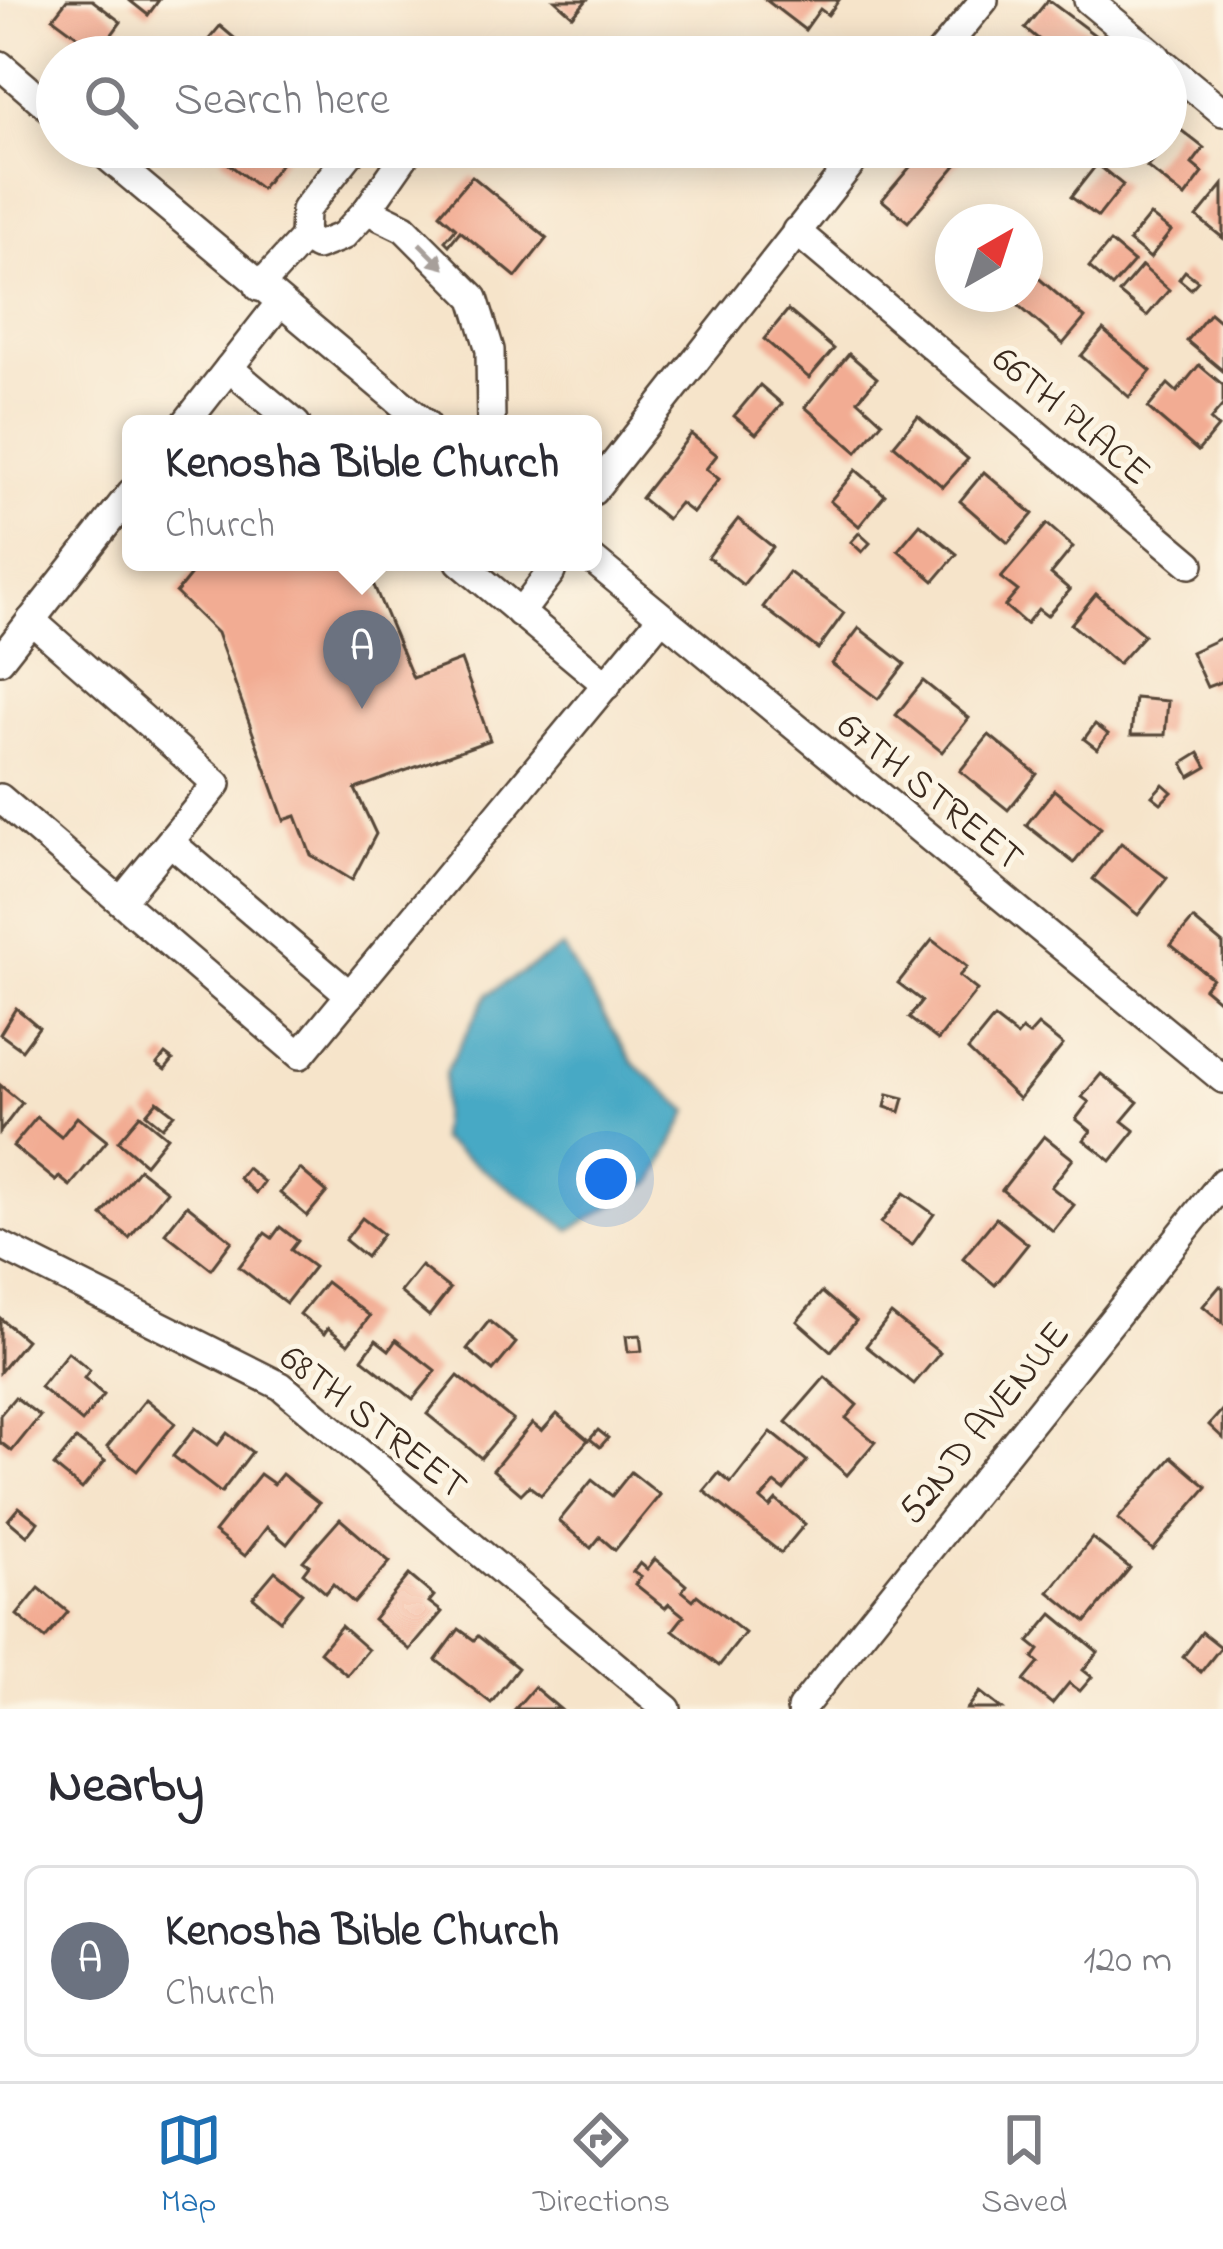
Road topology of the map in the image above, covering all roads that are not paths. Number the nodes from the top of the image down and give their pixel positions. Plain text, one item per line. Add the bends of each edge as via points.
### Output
1 (984, 0) edge
2 (1088, 0) edge
3 (954, 36) edge
4 (1132, 36) edge
5 (0, 65) edge
6 (1187, 82) edge
7 (36, 96) edge
8 (1223, 112) edge
9 (121, 168) edge
10 (338, 168) edge
11 (396, 168) edge
12 (847, 168) edge
13 (367, 210) junction
14 (796, 231) junction
15 (304, 238) junction
16 (269, 295) junction
17 (229, 368) junction
18 (192, 415) edge
19 (285, 415) edge
20 (416, 415) edge
21 (491, 415) edge
22 (602, 479) edge
23 (122, 504) edge
24 (1190, 564) dead end
25 (602, 568) edge
26 (471, 571) edge
27 (551, 571) edge
28 (520, 613) junction
29 (661, 618) junction
30 (31, 620) junction
31 (0, 660) edge
32 (607, 685) junction
33 (0, 798) edge
34 (170, 842) junction
35 (121, 902) junction
36 (350, 994) junction
37 (1223, 1079) edge
38 (1223, 1182) edge
39 (0, 1247) edge
40 (668, 1709) edge
41 (801, 1709) edge

1 - 3 street
2 - 4 street
5 - 7 street
6 - 8 street
9 - 16 street
10 - 15 street via 305,210
11 - 13 street
12 - 14 street
13 - 15 street via 343,236 317,246
13 -> 21 street via 404,228 474,298 490,350
14 - 22 street
14 - 24 street, 66TH PLACE
15 - 16 street
16 - 17 street
16 - 20 street
17 - 18 street
17 - 19 street
23 - 30 street
25 - 29 street, 67TH STREET
26 - 28 street
27 - 28 street
28 - 32 street
29 - 32 street
29 - 37 street, 67TH STREET
30 - 31 street
30 - 34 street via 217,784
32 - 36 street
33 - 35 street
34 - 35 street
34 - 36 street
35 - 36 street via 300,1055
38 - 41 street, 52ND AVENUE
39 - 40 street, 68TH STREET via 281,1386

